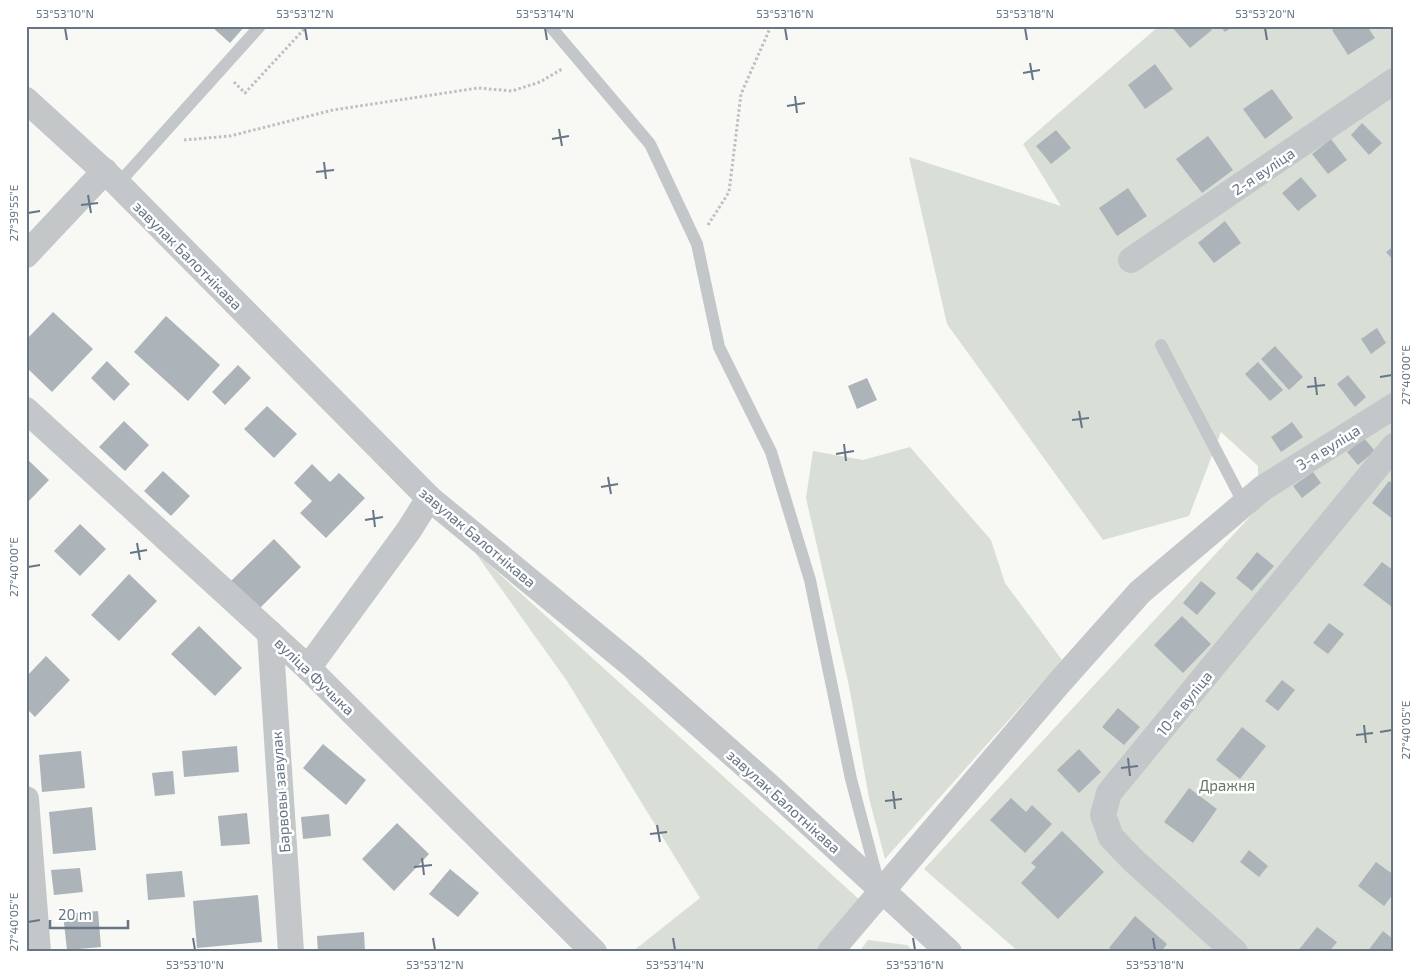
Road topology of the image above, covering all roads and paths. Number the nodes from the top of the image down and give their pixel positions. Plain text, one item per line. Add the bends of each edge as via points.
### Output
1 (260, 26) edge
2 (307, 26) edge
3 (550, 26) edge
4 (771, 26) edge
5 (577, 58) junction
6 (222, 70) junction
7 (1394, 82) edge
8 (26, 100) edge
9 (165, 133) junction
10 (111, 178) junction
11 (697, 244) junction
12 (26, 255) edge
13 (1131, 260) dead end
14 (1160, 345) dead end
15 (1394, 406) edge
16 (26, 410) edge
17 (1394, 446) edge
18 (1253, 496) junction
19 (429, 498) junction
20 (270, 633) junction
21 (308, 668) junction
22 (26, 799) edge
23 (881, 891) junction
24 (38, 952) edge
25 (291, 952) edge
26 (594, 952) edge
27 (830, 952) edge
28 (949, 952) edge
29 (1235, 952) edge

1 - 6 lane
2 - 6 path via 245,93
3 - 5 lane
4 - 11 path via 741,94 729,192
5 - 9 path via 540,82 512,91 478,88 333,110 230,136 179,140
5 - 11 lane via 650,144
6 - 9 lane
7 - 13 street, 2-я вуліца
8 - 10 street, завулак Балотнікава
9 - 10 lane
10 - 12 street
10 - 19 street, завулак Балотнікава
11 - 23 lane via 719,347 771,452 810,580 851,779
14 - 18 lane
15 - 18 street, 3-я вуліца
16 - 20 street, вуліца Фучыка
17 - 29 street, 10-я вуліца via 1110,793 1103,815 1111,837 1133,860
18 - 23 street, 3-я вуліца via 1140,592
19 - 21 street
19 - 23 street, завулак Балотнікава via 633,666
20 - 21 street, вуліца Фучыка
20 - 25 street, Барвовы завулак
21 - 26 street, вуліца Фучыка
22 - 24 street
23 - 27 street, 3-я вуліца
23 - 28 street, завулак Балотнікава

